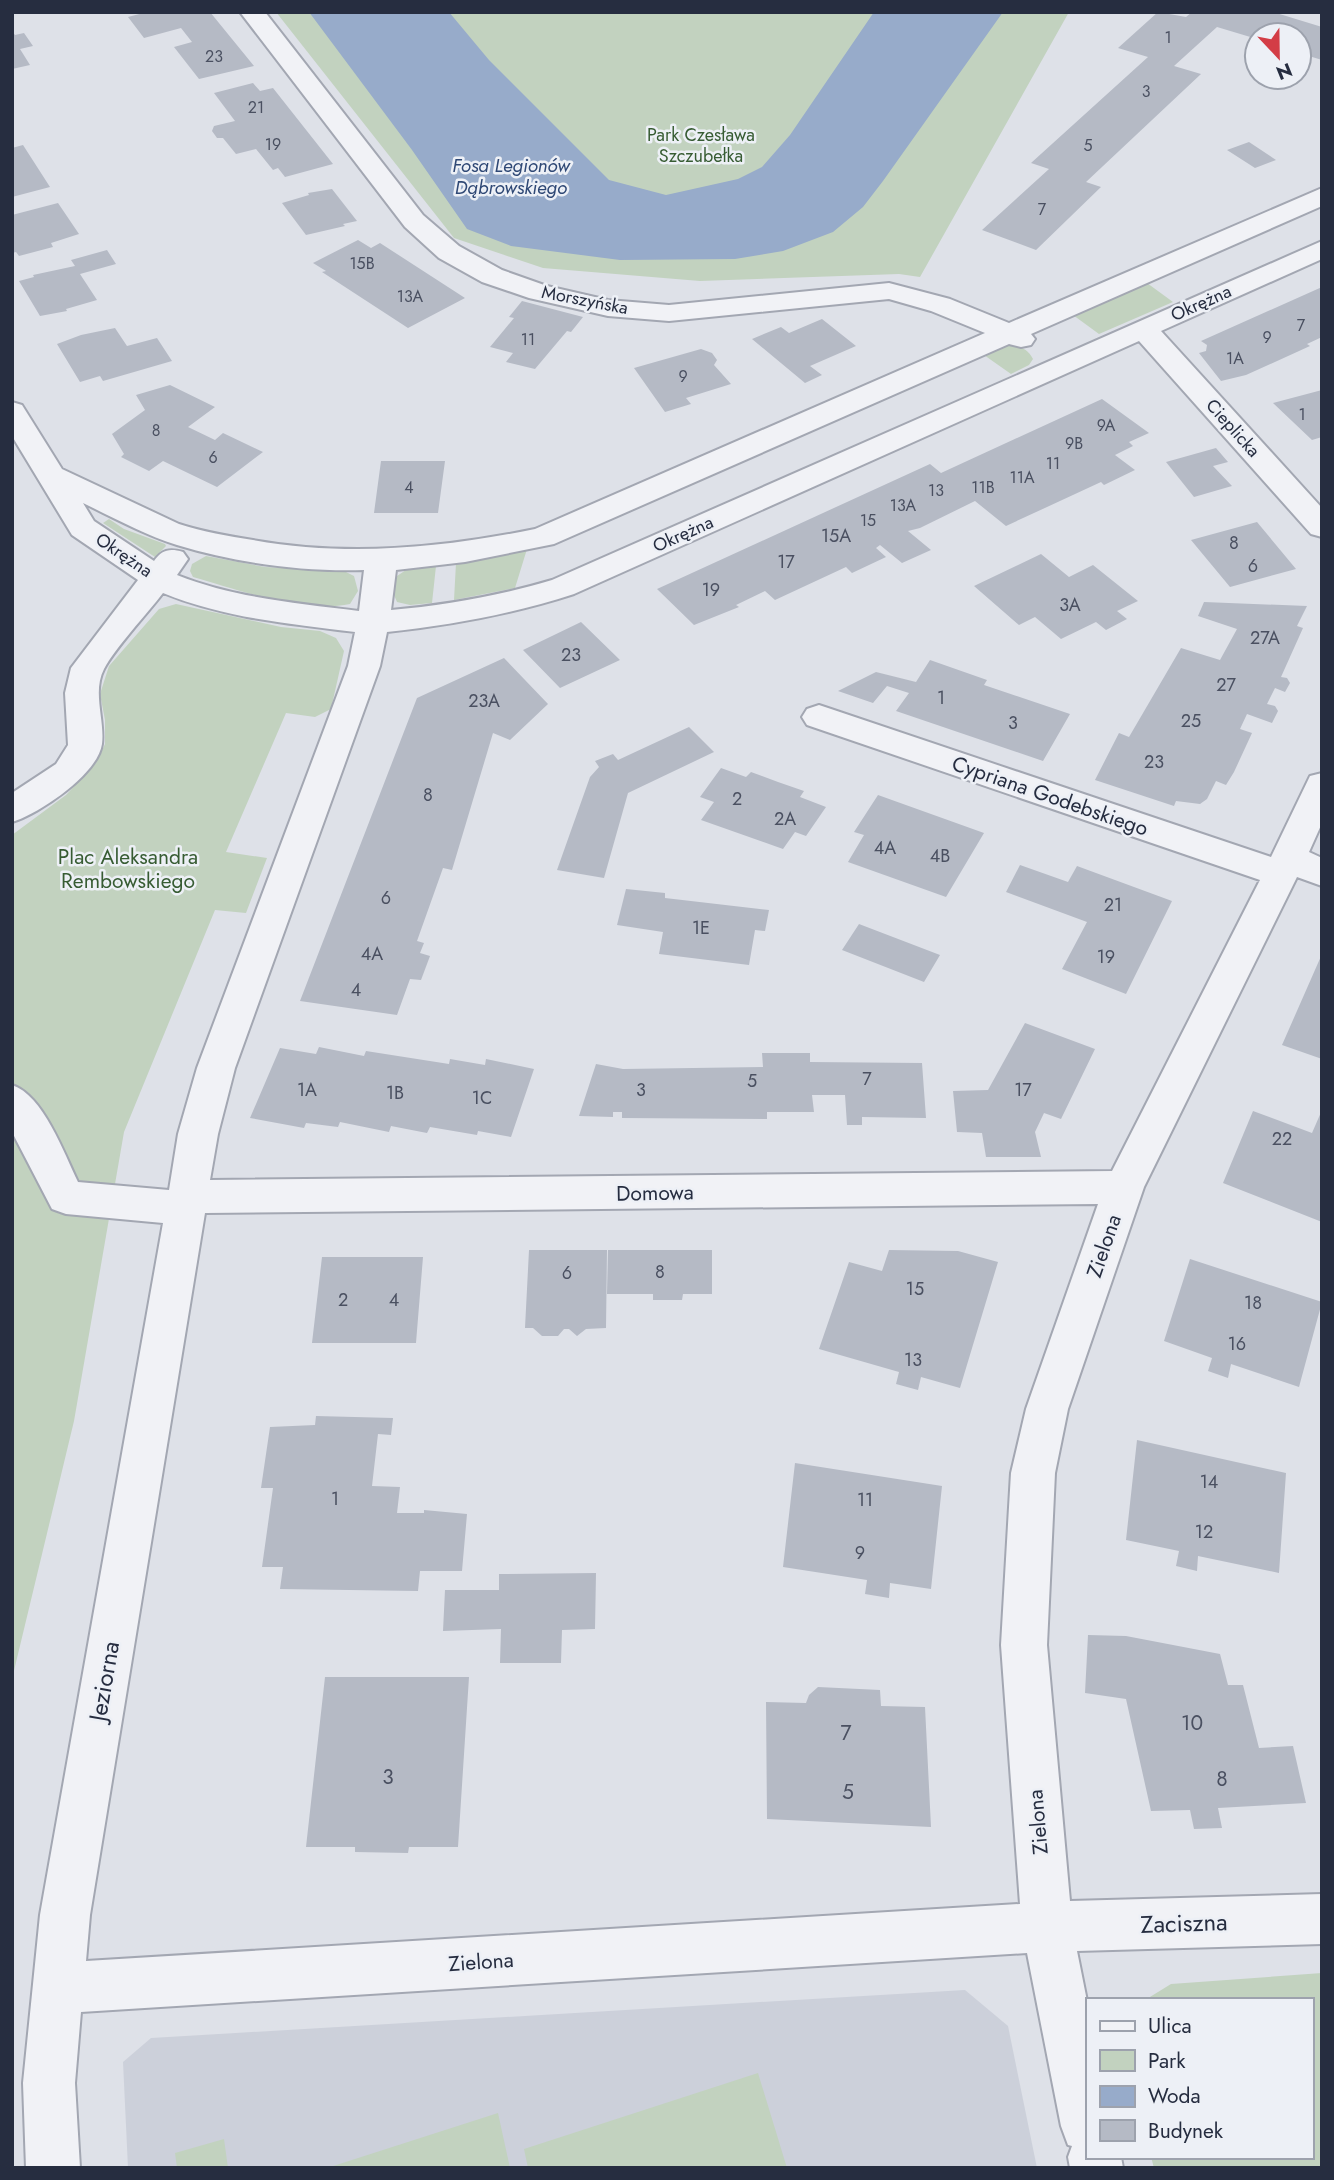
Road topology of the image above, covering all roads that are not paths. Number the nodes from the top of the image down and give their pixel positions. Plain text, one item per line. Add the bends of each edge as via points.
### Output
1 (252, 12) edge
2 (1322, 196) edge
3 (1322, 248) edge
4 (1144, 329) junction
5 (1006, 332) junction
6 (1067, 362) junction
7 (12, 411) edge
8 (51, 475) junction
9 (1322, 527) edge
10 (187, 537) junction
11 (381, 561) junction
12 (158, 579) junction
13 (373, 623) junction
14 (819, 717) dead end
15 (1322, 785) edge
16 (12, 810) edge
17 (1297, 868) edge
18 (12, 1100) edge
19 (1124, 1187) junction
20 (185, 1202) junction
21 (1322, 1919) edge
22 (1047, 1927) junction
23 (56, 1988) junction
24 (1086, 2121) edge
25 (53, 2168) edge

1 - 5 street, Morszyńska via 414,221 449,252 492,276 608,308 669,313 889,291 919,296
2 - 5 street, Okrężna
3 - 4 street, Okrężna
4 - 6 street, Okrężna
4 - 9 street, Cieplicka
5 - 6 street, Morszyńska
5 - 11 street, Okrężna via 543,537 469,553
6 - 13 street, Okrężna via 563,587 462,613
7 - 8 street, Okrężna
8 - 10 street, Okrężna
8 - 12 street, Okrężna via 83,528
10 - 11 street, Okrężna via 272,555
10 - 12 street
11 - 13 street
12 - 13 street, Okrężna via 202,597
12 - 16 street via 87,668 82,693 85,746 68,773
13 - 20 street via 364,666 216,1068
14 - 17 street, Cypriana Godebskiego
15 - 17 street, Zielona
17 - 19 street, Zielona
18 - 20 street, Domowa via 38,1139 66,1197
19 - 20 street, Domowa
19 - 22 street, Zielona via 1047,1409 1033,1473 1024,1645
20 - 23 street, Jeziorna
21 - 22 street, Zaciszna
22 - 23 street, Zielona
22 - 24 street
23 - 25 street, Jeziorna via 48,2083

